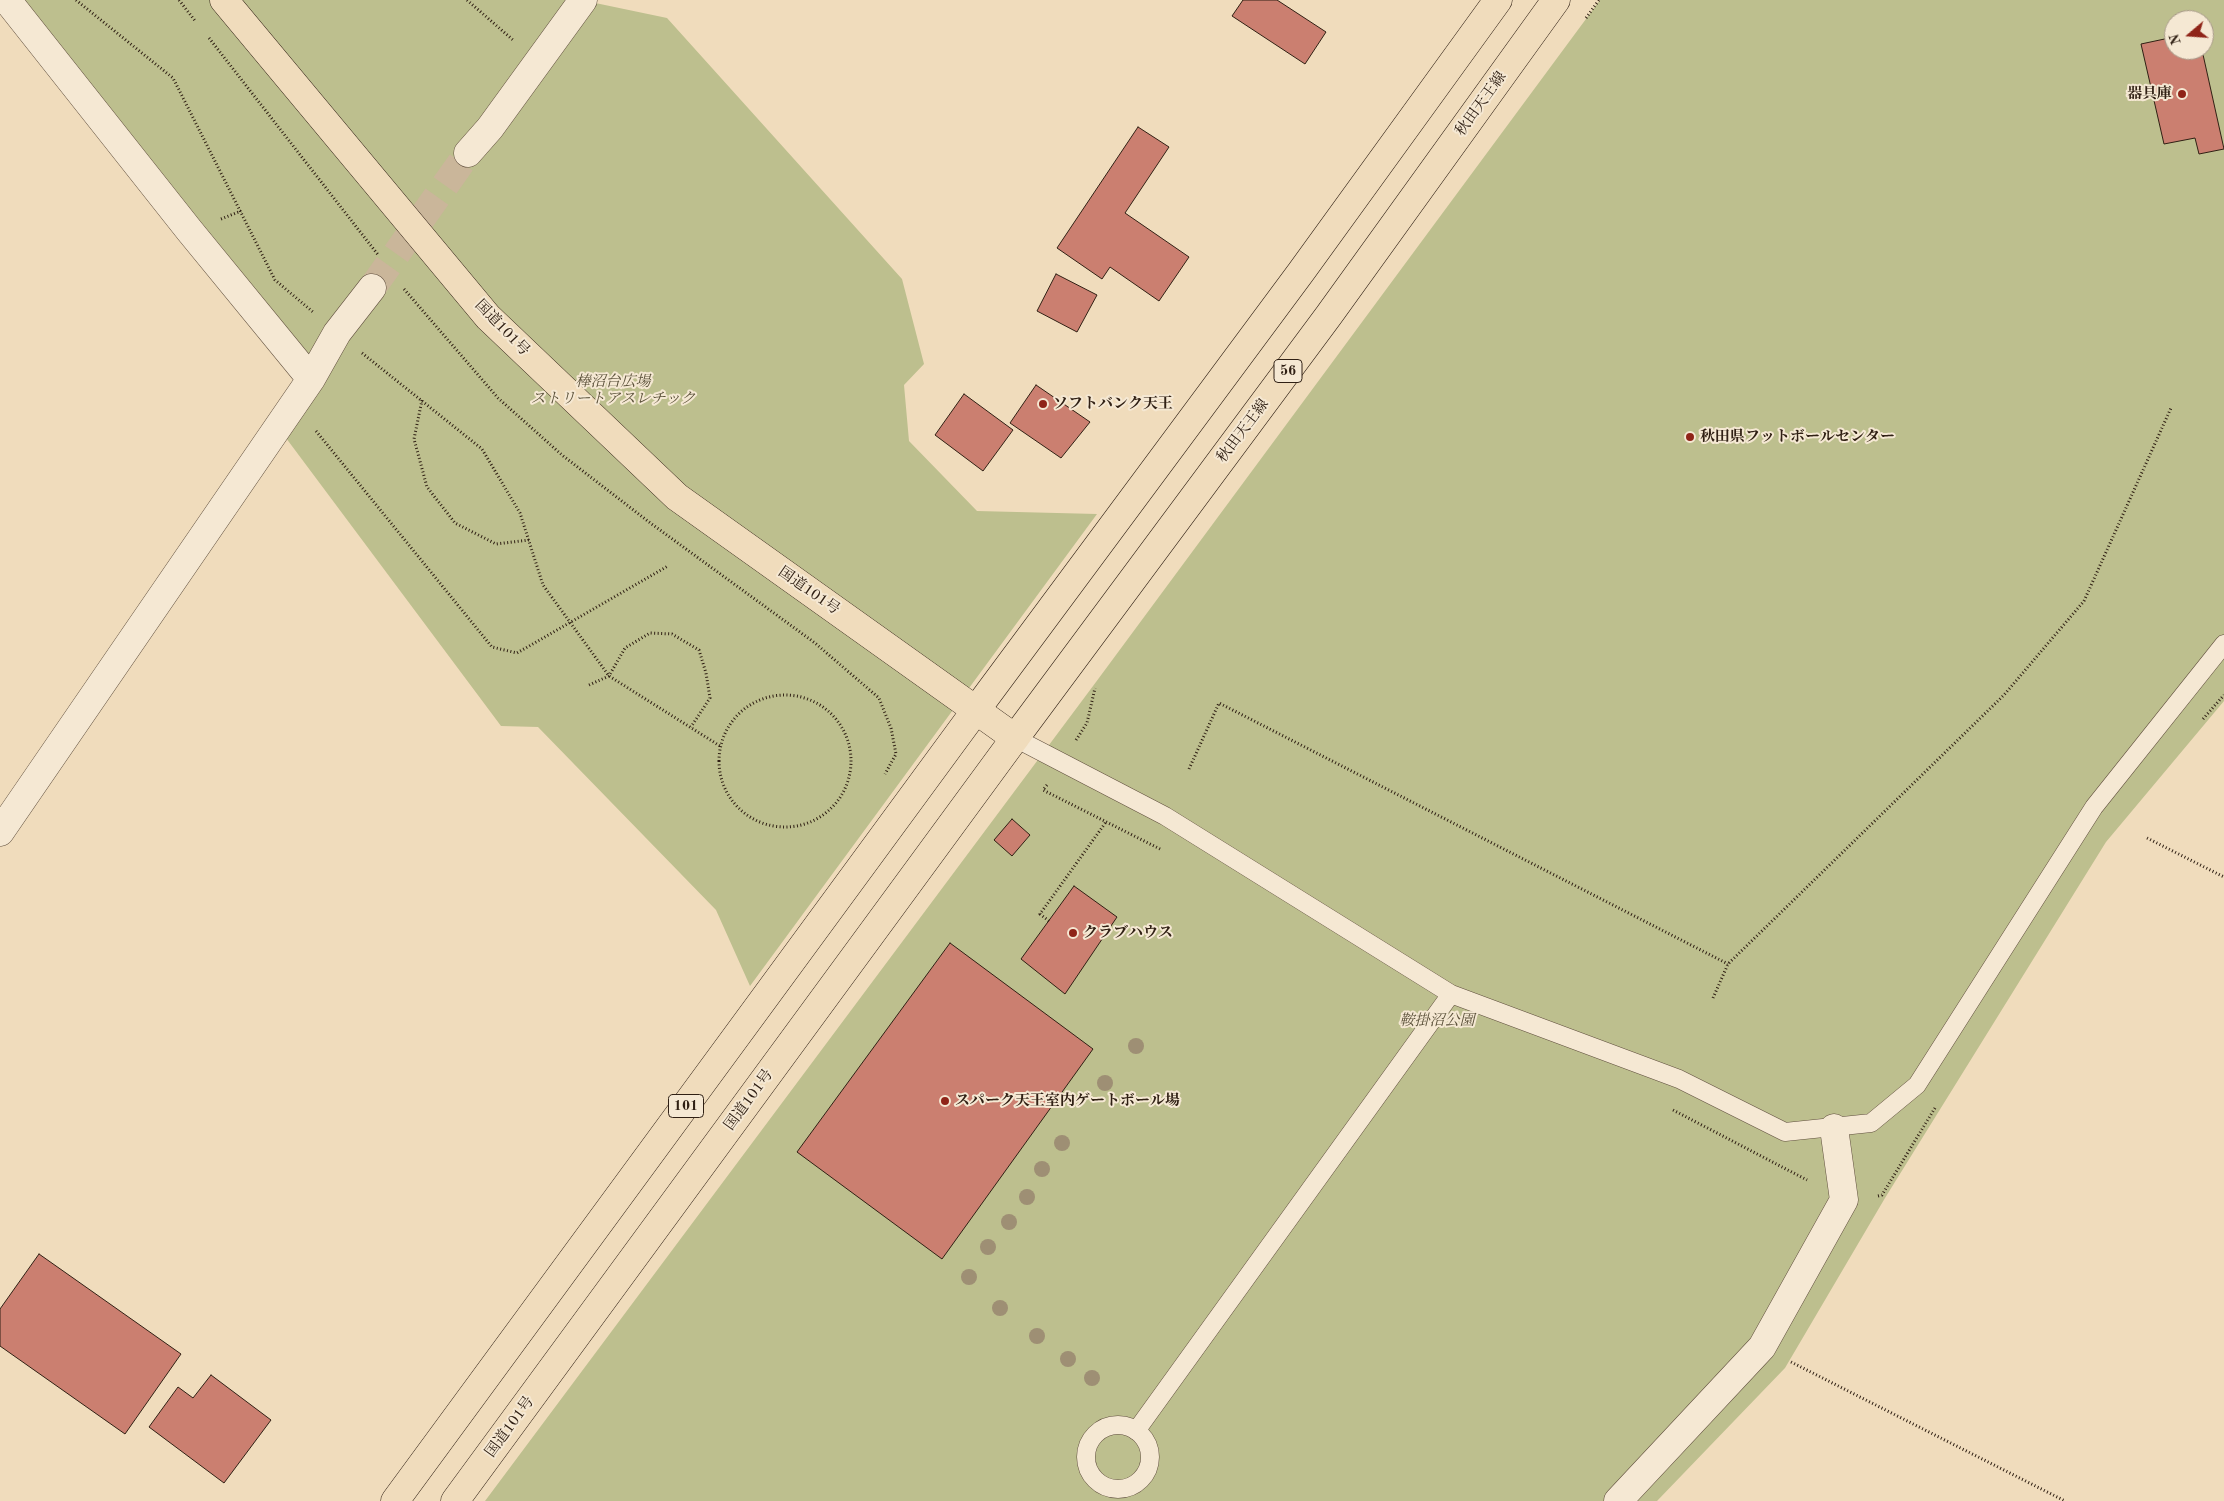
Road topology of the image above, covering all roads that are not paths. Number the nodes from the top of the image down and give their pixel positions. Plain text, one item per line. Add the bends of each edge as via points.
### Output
1 (7, 0) edge
2 (224, 0) edge
3 (582, 0) edge
4 (1498, 0) edge
5 (1556, 0) edge
6 (468, 153) tunnel mouth
7 (372, 288) tunnel mouth
8 (311, 379) junction
9 (2224, 644) edge
10 (976, 710) junction
11 (1015, 738) junction
12 (0, 832) edge
13 (1451, 994) junction
14 (1834, 1128) junction
15 (1136, 1431) dead end
16 (395, 1501) edge
17 (455, 1501) edge
18 (1618, 1501) edge

1 - 8 street
2 - 10 main road, 国道101号 via 488,317 677,497
3 - 6 street via 490,128
4 - 10 main road
5 - 11 main road, 秋田天王線 / 56 via 1330,315
7 - 8 street via 337,333
8 - 12 street
9 - 14 lane via 2094,807 1917,1085 1871,1123
10 - 11 main road, 国道101号
10 - 16 main road, 101
11 - 13 lane via 1165,816
11 - 17 main road, 国道101号
13 - 14 lane via 1679,1079 1785,1132
13 - 15 lane
14 - 18 street via 1844,1200 1762,1347

